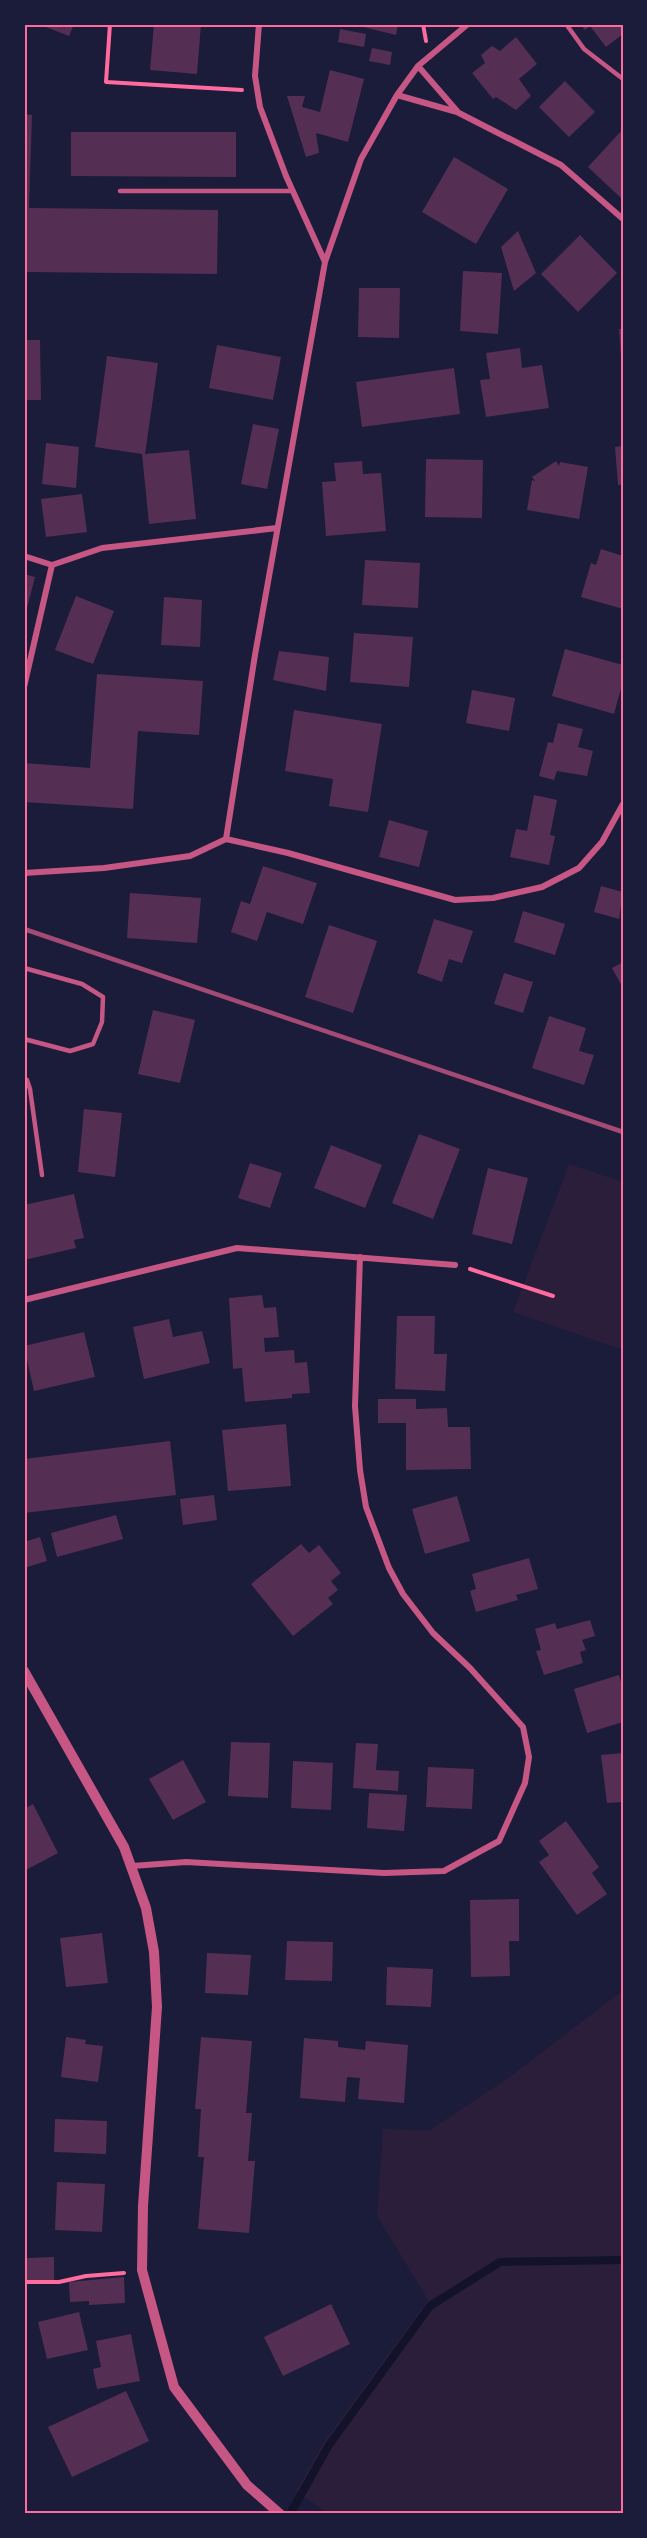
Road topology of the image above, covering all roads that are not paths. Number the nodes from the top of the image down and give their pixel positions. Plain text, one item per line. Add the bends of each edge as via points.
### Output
1 (259, 24) edge
2 (468, 24) edge
3 (566, 24) edge
4 (418, 66) junction
5 (623, 80) edge
6 (397, 95) junction
7 (457, 112) junction
8 (120, 191) dead end
9 (292, 191) junction
10 (623, 219) edge
11 (325, 262) junction
12 (277, 528) junction
13 (24, 556) edge
14 (52, 565) junction
15 (24, 687) edge
16 (623, 804) edge
17 (226, 839) junction
18 (24, 873) edge
19 (24, 968) edge
20 (24, 1039) edge
21 (24, 1079) edge
22 (42, 1175) dead end
23 (360, 1257) junction
24 (454, 1265) road end
25 (24, 1300) edge
26 (24, 1671) edge
27 (132, 1866) junction
28 (280, 2514) edge

1 - 9 street via 255,76 260,107
2 - 4 street
3 - 5 lane via 584,49
4 - 6 street
4 - 7 street
6 - 7 street
6 - 11 street via 361,159
7 - 10 street via 561,165
8 - 9 lane
9 - 11 street
11 - 12 street
12 - 14 street via 102,548
12 - 17 street
13 - 14 street
14 - 15 street
16 - 17 street via 602,842 579,868 542,887 493,898 455,900
17 - 18 street via 190,856 104,868
19 - 20 lane via 82,984 103,997 102,1022 93,1044 70,1051
21 - 22 lane via 30,1089
23 - 24 street
23 - 25 street via 237,1248
23 - 27 street via 355,1406 366,1507 403,1594 433,1633 523,1728 529,1757 525,1783 499,1841 444,1871 384,1873 186,1862
26 - 27 street
27 - 28 street via 146,1908 154,1952 157,2007 142,2270 174,2387 248,2485

